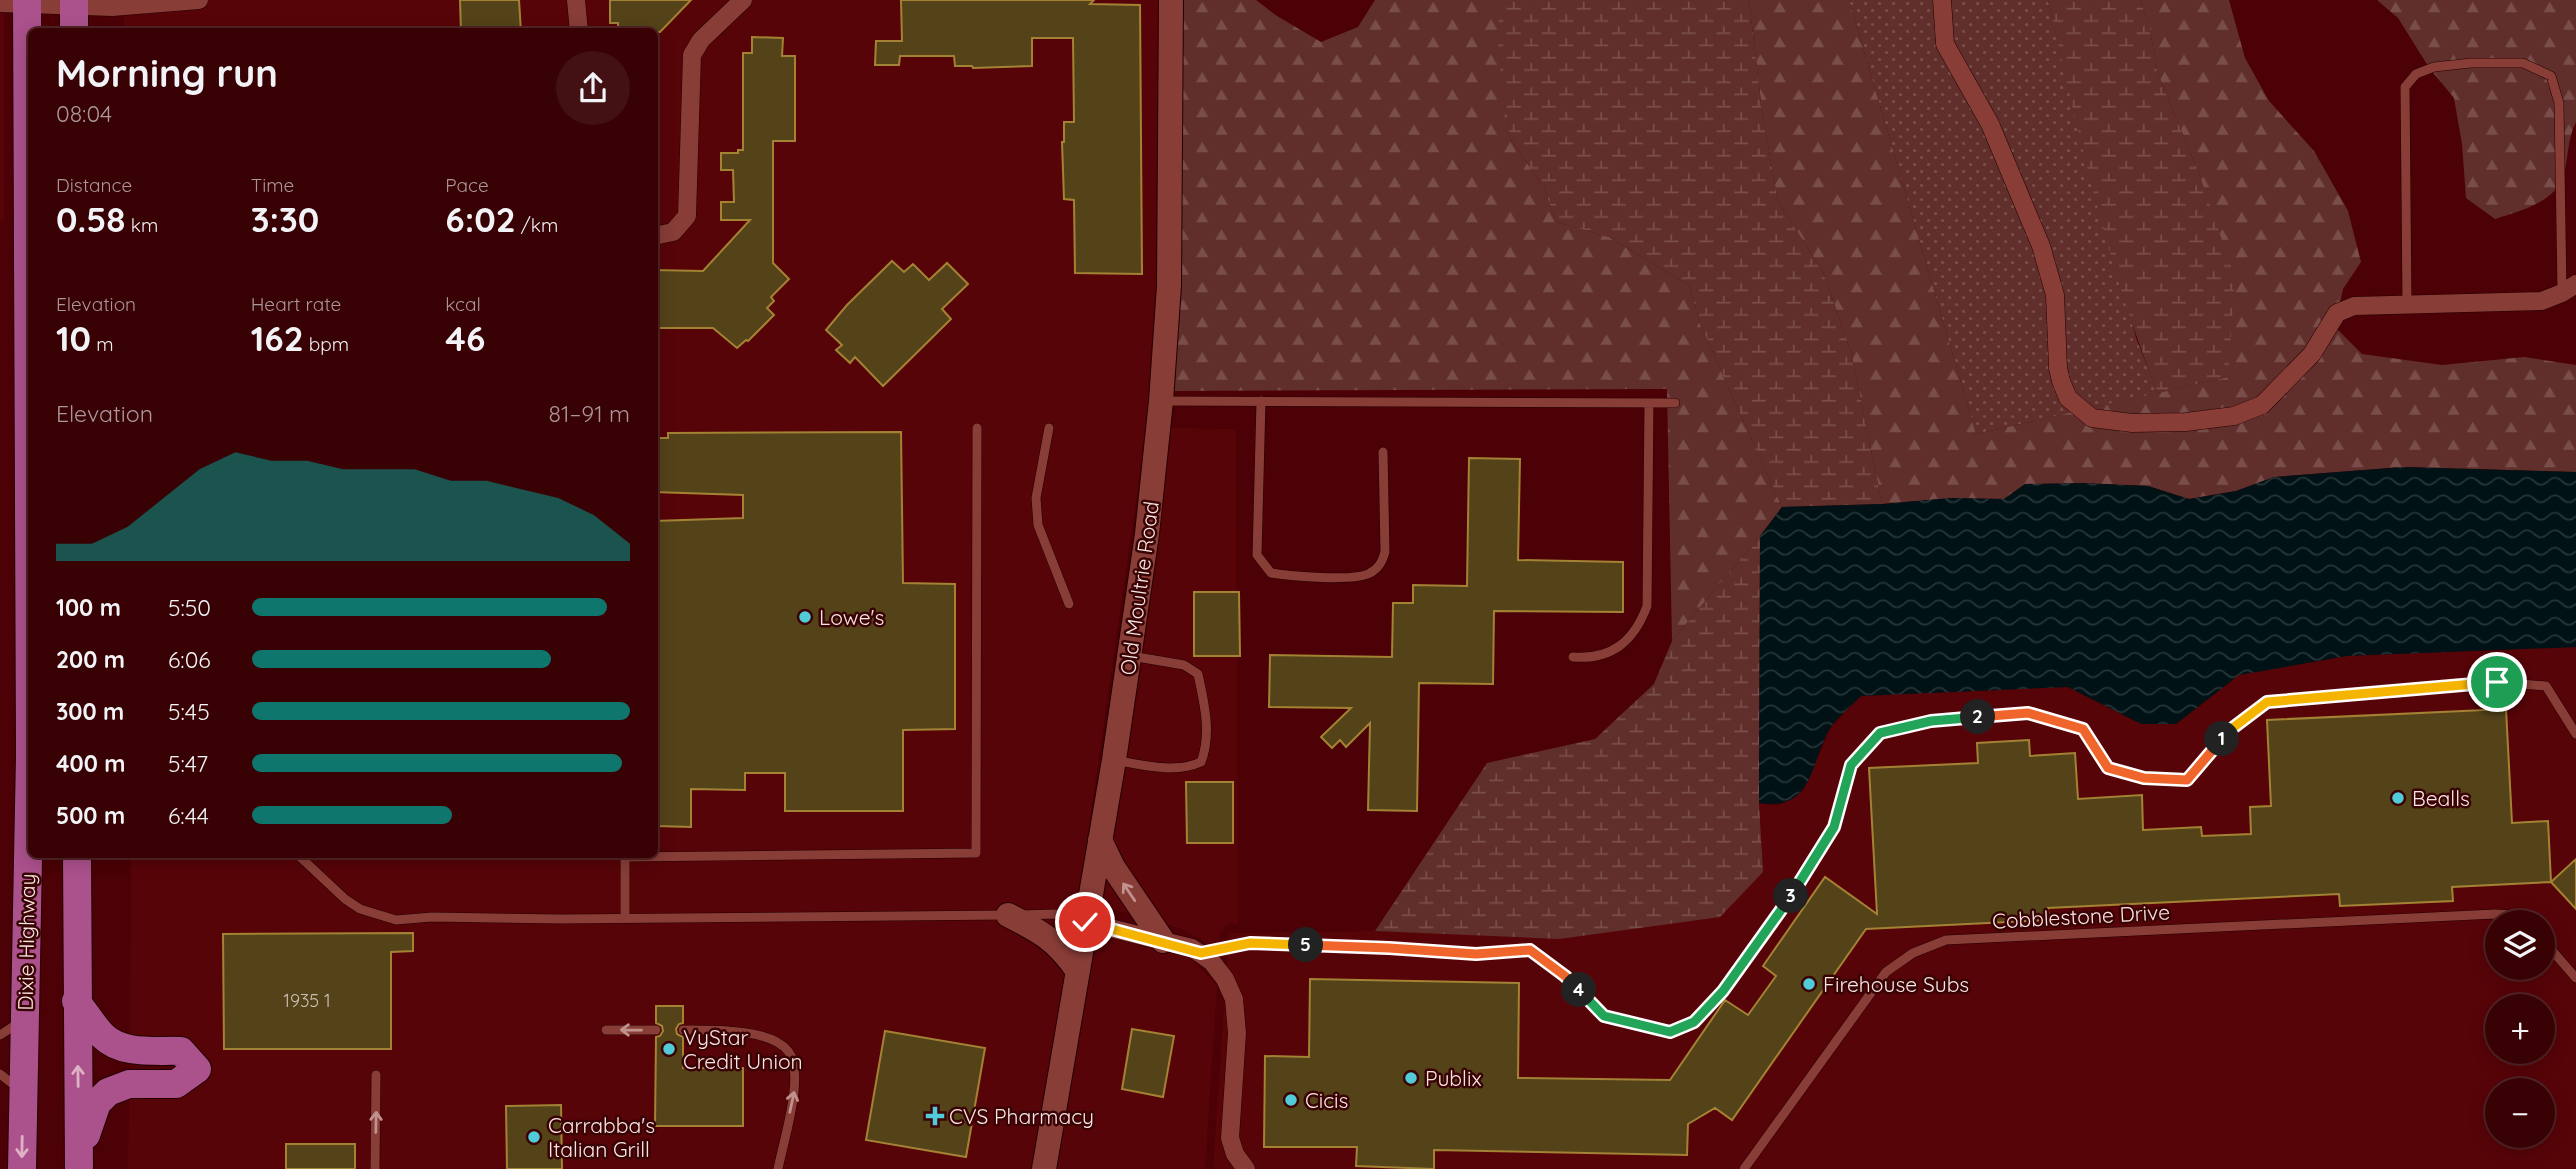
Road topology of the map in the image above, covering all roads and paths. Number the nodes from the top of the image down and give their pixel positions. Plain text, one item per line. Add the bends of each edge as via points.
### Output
1 (199, 0) edge
2 (576, 0) edge
3 (743, 0) edge
4 (1171, 0) edge
5 (1942, 0) edge
6 (18, 2) edge
7 (74, 13) edge
8 (579, 28) edge
9 (658, 235) edge
10 (2569, 289) edge
11 (2407, 303) junction
12 (1161, 401) junction
13 (1261, 401) junction
14 (1649, 403) junction
15 (1675, 403) dead end
16 (977, 428) dead end
17 (1049, 428) dead end
18 (1383, 452) dead end
19 (28, 581) edge
20 (1069, 604) dead end
21 (1130, 655) junction
22 (1573, 657) dead end
23 (2576, 734) edge
24 (1114, 760) junction
25 (1100, 840) junction
26 (658, 856) edge
27 (28, 858) edge
28 (77, 858) edge
29 (302, 858) edge
30 (625, 858) edge
31 (2485, 914) edge
32 (1008, 915) junction
33 (625, 918) junction
34 (1085, 922) junction
35 (1163, 941) junction
36 (1201, 953) junction
37 (2555, 954) edge
38 (1077, 970) junction
39 (2576, 978) edge
40 (76, 1001) junction
41 (24, 1019) junction
42 (606, 1030) dead end
43 (656, 1030) dead end
44 (683, 1030) dead end
45 (0, 1035) edge
46 (0, 1074) edge
47 (376, 1076) dead end
48 (23, 1092) junction
49 (79, 1160) edge
50 (22, 1169) edge
51 (375, 1169) edge
52 (778, 1169) edge
53 (1044, 1169) edge
54 (1246, 1169) edge
55 (1744, 1169) edge

1 - 7 street
2 - 8 street
3 - 9 street via 701,40 692,55 687,216 673,232
4 - 12 main road, Old Moultrie Road via 1169,286
5 - 11 street via 1945,44 1990,124 2041,246 2055,295 2061,381 2068,398 2092,418 2132,423 2234,416 2262,405 2312,354 2337,313 2354,306
6 - 7 street
6 - 19 main road, Dixie Highway
10 - 11 street via 2542,301
10 - 11 lane via 2559,103 2551,76 2523,63 2471,63 2434,67 2416,74 2405,86
12 - 13 lane
12 - 21 main road, Old Moultrie Road
13 - 14 lane
13 - 18 lane via 1257,555 1271,573 1350,578 1367,575 1381,565 1385,552
14 - 15 lane
14 - 22 lane via 1647,606 1634,633 1620,646 1602,655
16 - 26 lane via 976,853
17 - 20 lane via 1035,498 1038,525
21 - 24 main road, Old Moultrie Road
21 - 24 lane via 1184,665 1198,674 1207,748 1201,762 1191,767 1160,768
23 - 36 lane via 2546,687 2497,682 2267,702 2230,730 2187,780 2144,778 2108,768 2083,729 2028,713 1931,721 1880,733 1851,765 1834,827 1788,900 1723,991 1694,1022 1670,1032 1604,1016 1565,976 1530,950 1476,954 1250,943
24 - 25 main road, Old Moultrie Road
25 - 34 main road, Old Moultrie Road
35 -> 25 main road
27 - 41 main road, Dixie Highway
28 - 40 main road
29 - 33 lane via 360,909 396,920
30 - 33 lane
31 - 55 lane, Cobblestone Drive via 1945,940 1913,953 1885,972
32 - 33 lane
32 - 34 lane via 1055,914
32 - 38 main road via 1053,940
34 - 35 street
34 - 38 main road, Old Moultrie Road
35 - 36 street
36 - 54 street via 1225,979 1234,999 1237,1033 1230,1138
37 - 39 lane
38 - 53 main road, Old Moultrie Road
49 -> 40 main road
40 - 49 main road via 114,1045 181,1051 197,1069 176,1084 129,1084 108,1092 97,1103
41 - 45 lane
41 - 48 main road, Dixie Highway
43 -> 42 lane
52 -> 44 lane via 794,1090 794,1063 788,1049 736,1030
46 - 48 lane
51 -> 47 lane
48 -> 50 main road, Dixie Highway

